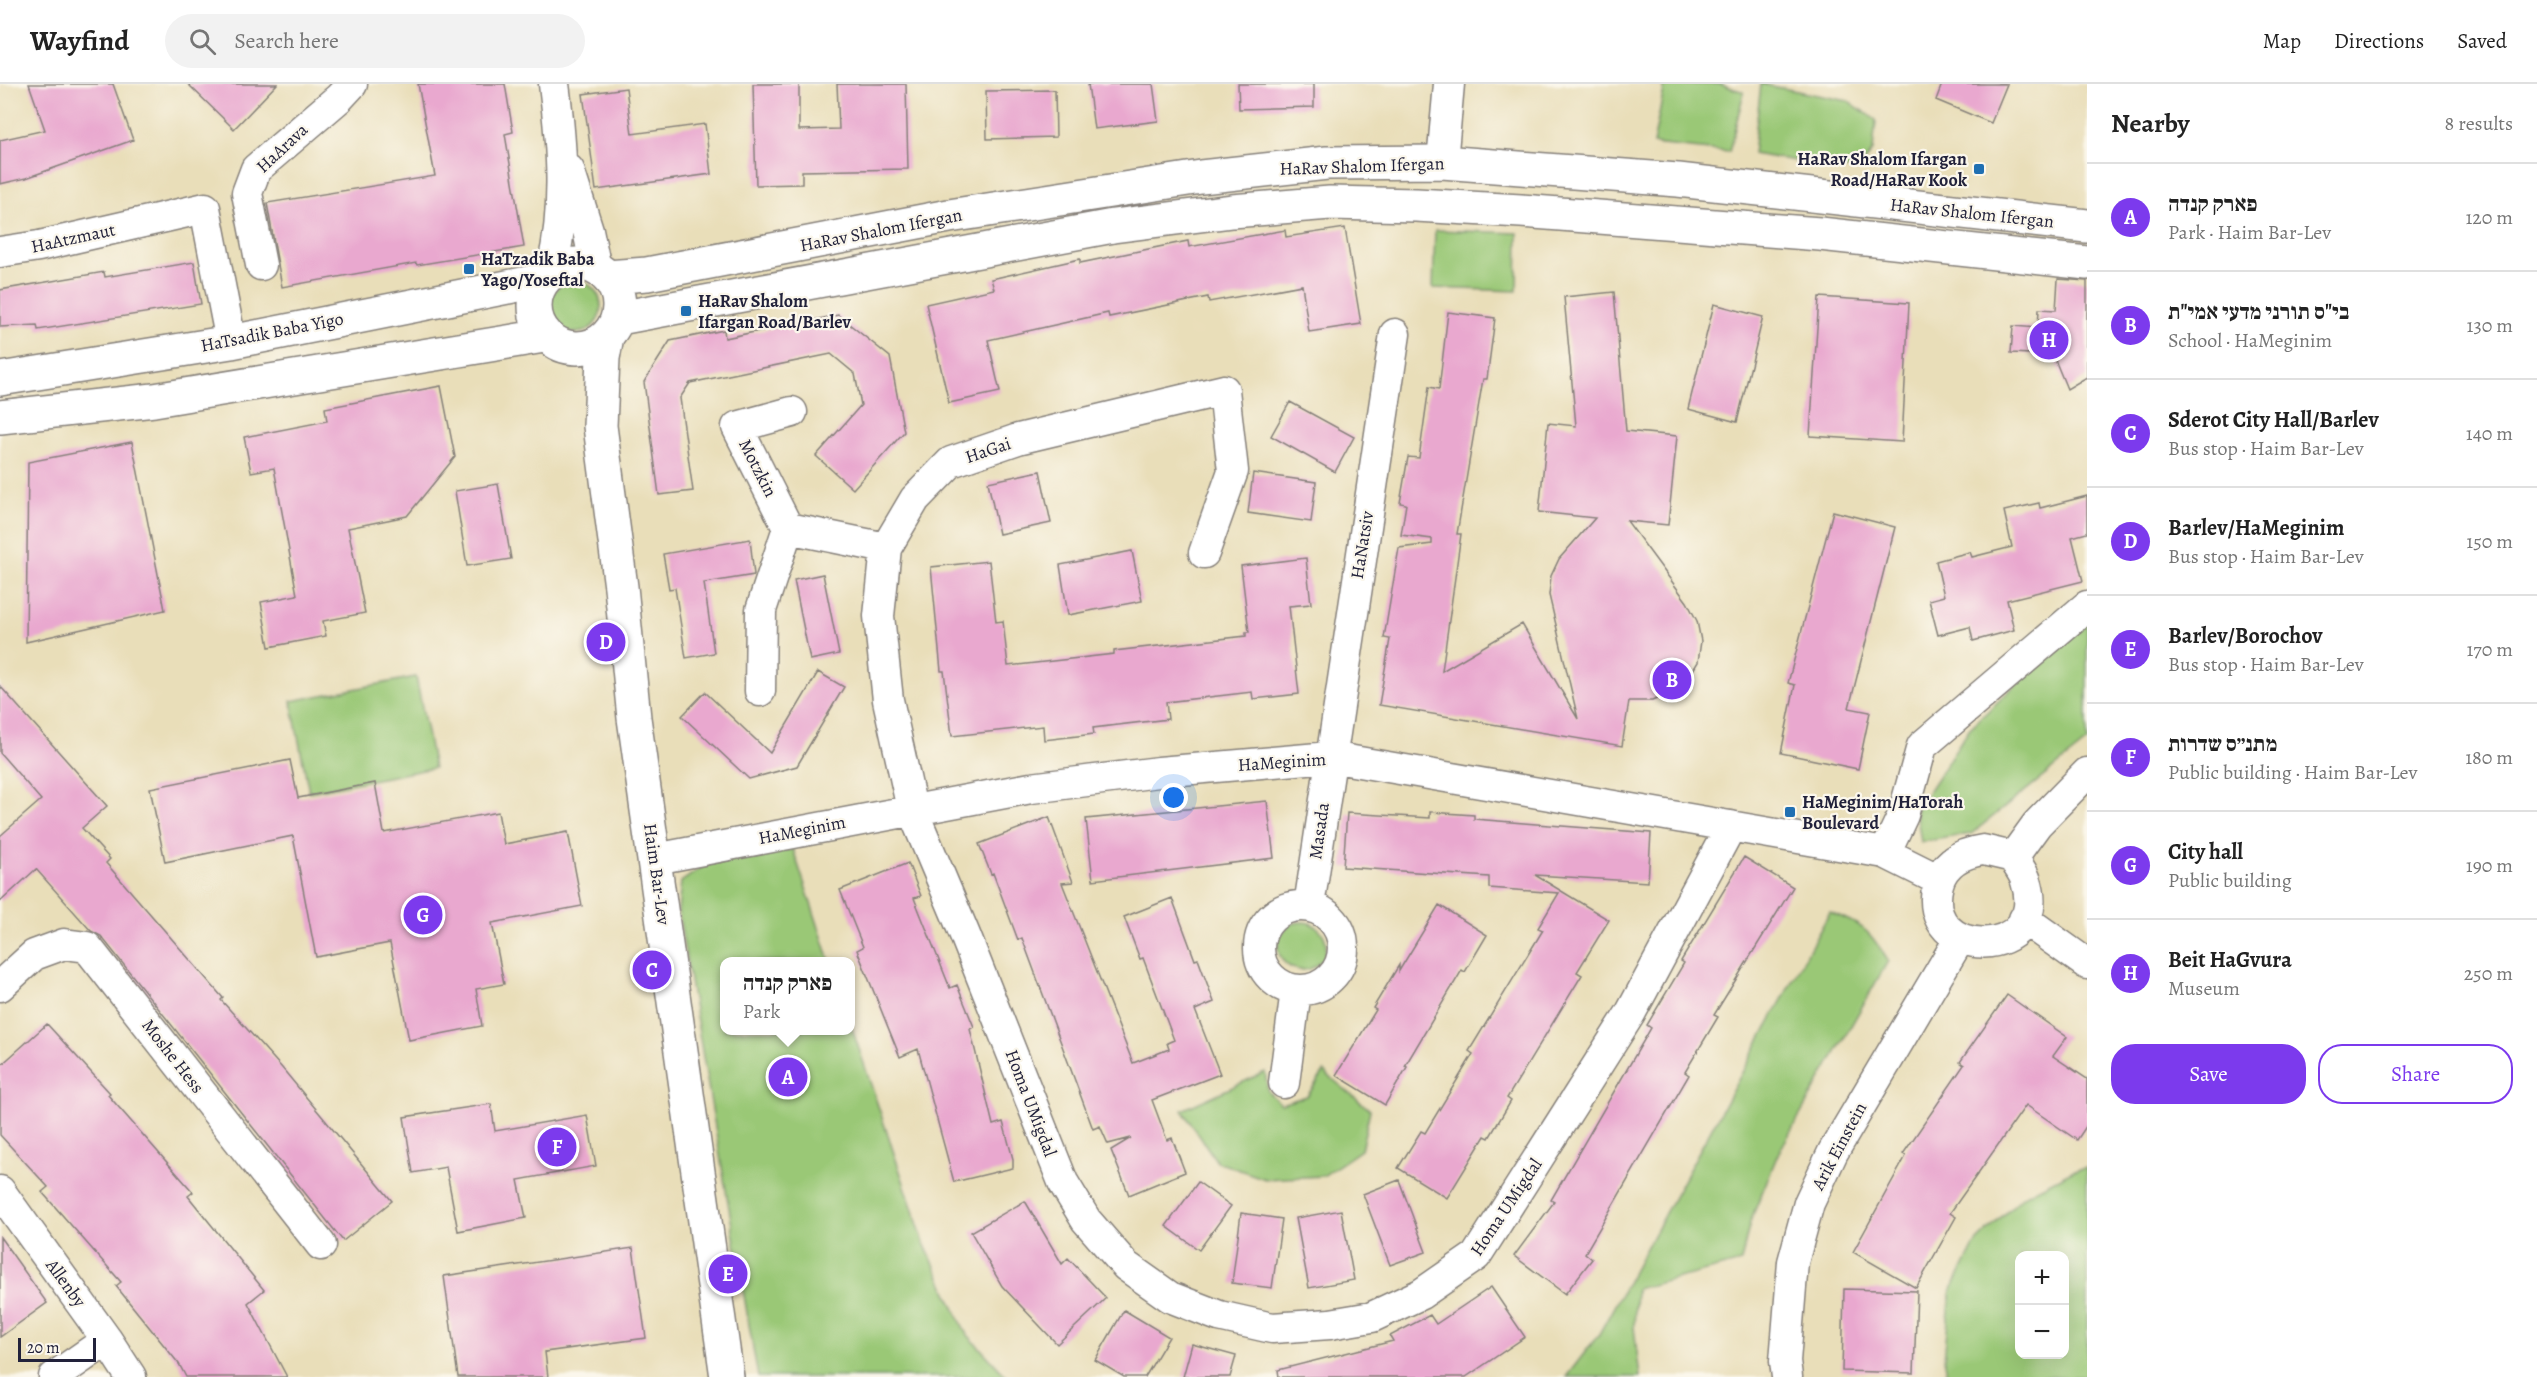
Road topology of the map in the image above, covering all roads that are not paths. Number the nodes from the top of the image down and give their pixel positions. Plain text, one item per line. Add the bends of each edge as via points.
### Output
1 (352, 84) edge
2 (554, 84) edge
3 (1449, 84) edge
4 (562, 144) junction
5 (1442, 162) junction
6 (2087, 226) edge
7 (0, 252) edge
8 (2087, 263) edge
9 (261, 265) dead end
10 (602, 273) junction
11 (547, 276) junction
12 (613, 327) junction
13 (1395, 334) dead end
14 (552, 341) junction
15 (231, 342) junction
16 (0, 379) edge
17 (792, 412) dead end
18 (0, 417) edge
19 (600, 426) junction
20 (788, 528) junction
21 (886, 548) junction
22 (1204, 553) dead end
23 (2087, 606) edge
24 (760, 692) dead end
25 (1330, 757) junction
26 (2087, 773) edge
27 (912, 809) junction
28 (1731, 826) junction
29 (1885, 853) junction
30 (2013, 857) junction
31 (655, 859) junction
32 (1939, 880) junction
33 (1309, 906) junction
34 (2024, 919) junction
35 (1960, 938) junction
36 (2087, 964) edge
37 (0, 986) edge
38 (1296, 990) junction
39 (1284, 1083) dead end
40 (0, 1191) edge
41 (321, 1245) dead end
42 (107, 1340) junction
43 (727, 1370) edge
44 (54, 1377) edge
45 (131, 1377) edge
46 (1787, 1377) edge

1 - 9 street, HaArava via 256,169 247,193
2 - 4 street
3 - 5 street
4 - 10 street
4 - 11 street via 559,231
5 - 6 main road, HaRav Shalom Ifergan via 1678,180
5 - 10 main road, HaRav Shalom Ifergan via 1327,164 1201,177 949,216 647,274
7 - 15 street, HaAtzmaut via 205,208
8 - 12 main road, HaRav Shalom Ifergan via 1820,234 1509,210 1330,203 1113,226
10 - 11 main road via 584,264 572,264
10 - 12 main road via 618,295
11 - 14 main road via 535,297 535,311
11 - 15 main road, HaTsadik Baba Yigo
12 - 14 main road via 595,345 582,349
12 - 19 main road, Haim Bar-Lev via 603,358
13 - 25 street, HaNatsiv
14 - 18 main road via 154,400
14 - 19 main road, Haim Bar-Lev
15 - 16 main road, HaTsadik Baba Yigo
17 - 20 street, Motzkin via 737,427
19 - 31 main road, Haim Bar-Lev via 634,718
20 - 21 street
20 - 24 street via 761,610
21 - 22 street, HaGai via 915,499 951,462 1018,439 1224,390 1233,471
21 - 27 street, HaGai via 879,616 888,700
23 - 29 street via 1922,746 1903,815
25 - 27 street, HaMeginim via 1031,788
25 - 28 street, HaMeginim
25 - 33 street, Masada
26 - 30 street via 2037,824
27 - 28 street, Homa UMigdal via 1054,1163 1086,1220 1126,1266 1170,1297 1219,1316 1272,1328 1372,1317 1421,1294 1476,1256 1630,1014
27 - 31 street, HaMeginim
28 - 29 street, HaMeginim
29 - 32 street, HaMeginim
30 - 32 street via 1983,850 1970,852 1947,867
30 - 34 street via 2029,893
31 - 43 main road, Haim Bar-Lev
32 - 35 street via 1936,892 1941,918
33 - 38 street via 1326,914 1339,929 1343,954 1340,967 1327,982 1309,990
33 - 38 street via 1282,910 1264,928 1259,942 1262,962 1272,979
34 - 35 street via 2003,940 1989,944
34 - 36 street
35 - 46 street, Arik Einstein via 1833,1152 1809,1203 1792,1262 1785,1351
37 - 41 street, Moshe Hess via 34,956 64,944 87,947
38 - 39 street
40 - 42 street, Allenby
42 - 44 street
42 - 45 street, Allenby

